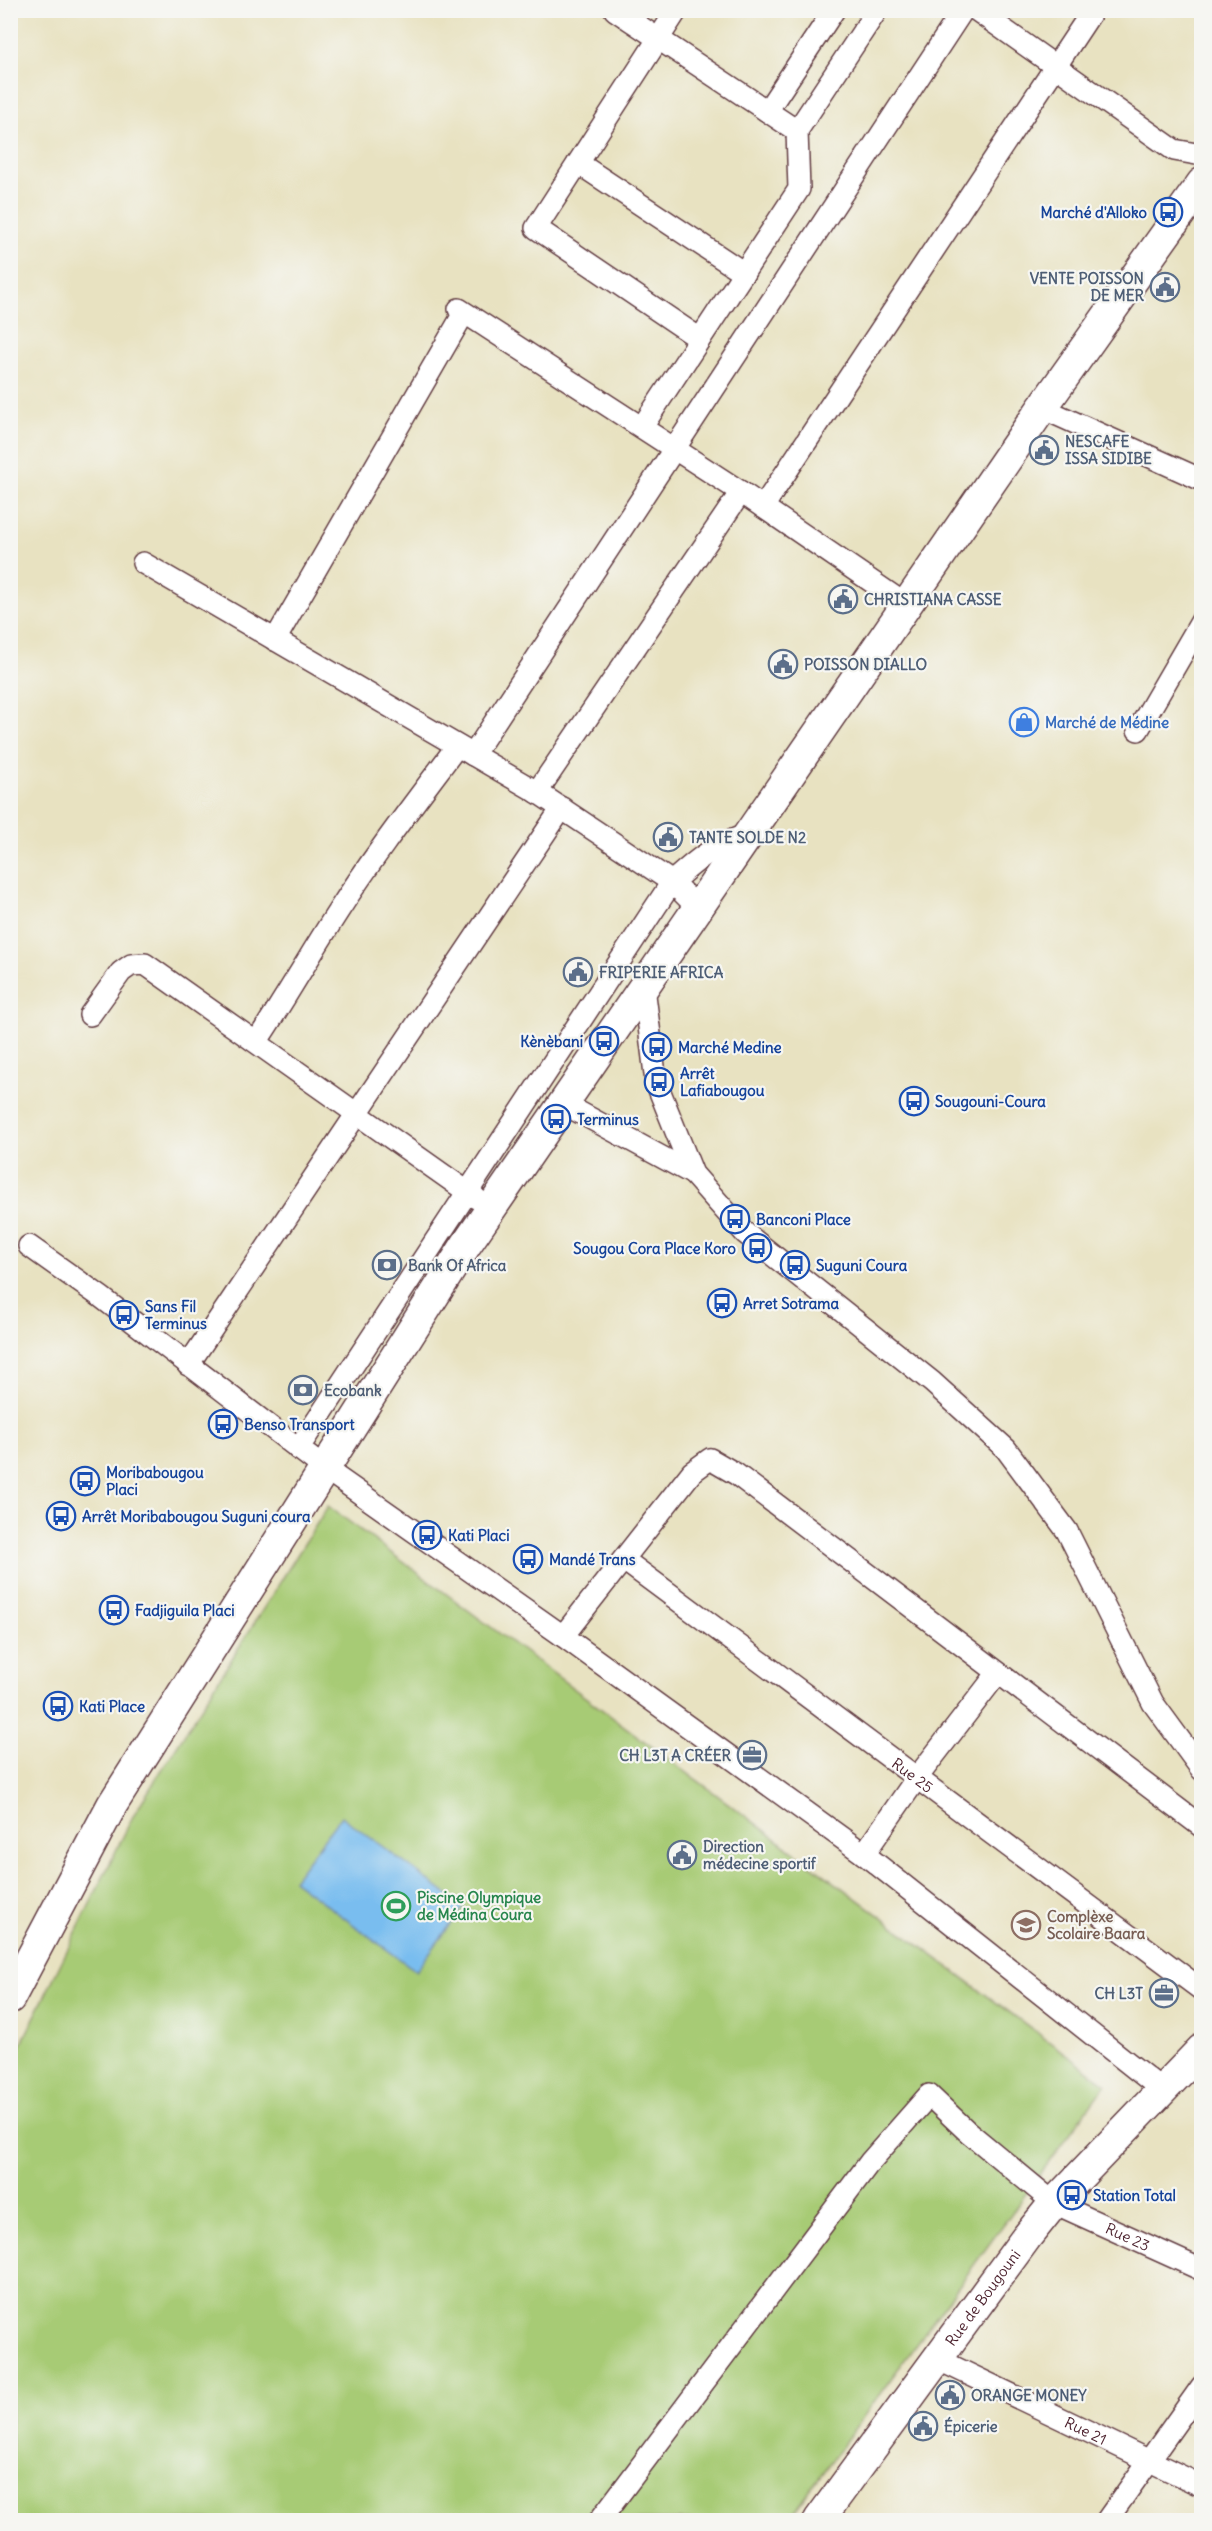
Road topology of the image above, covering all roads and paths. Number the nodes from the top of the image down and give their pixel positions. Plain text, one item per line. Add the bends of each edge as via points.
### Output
1 (615, 10) edge
2 (677, 10) edge
3 (834, 10) edge
4 (877, 10) edge
5 (963, 10) edge
6 (976, 10) edge
7 (1093, 10) edge
8 (658, 39) junction
9 (1055, 67) junction
10 (767, 111) junction
11 (797, 132) junction
12 (1202, 155) edge
13 (578, 163) junction
14 (1202, 183) edge
15 (744, 273) junction
16 (700, 339) junction
17 (1042, 408) junction
18 (642, 428) junction
19 (674, 447) junction
20 (1202, 480) edge
21 (741, 492) junction
22 (764, 507) junction
23 (143, 563) dead end
24 (906, 605) junction
25 (1202, 620) edge
26 (275, 640) junction
27 (1138, 730) dead end
28 (465, 750) junction
29 (537, 792) junction
30 (562, 808) junction
31 (749, 834) junction
32 (672, 882) junction
33 (698, 908) junction
34 (644, 987) junction
35 (90, 1015) dead end
36 (257, 1041) junction
37 (564, 1104) junction
38 (357, 1114) junction
39 (693, 1174) junction
40 (466, 1191) junction
41 (492, 1209) junction
42 (29, 1246) dead end
43 (188, 1365) junction
44 (298, 1449) junction
45 (324, 1468) junction
46 (624, 1560) junction
47 (563, 1636) junction
48 (997, 1674) junction
49 (1202, 1770) edge
50 (916, 1779) junction
51 (1202, 1827) edge
52 (864, 1854) junction
53 (1202, 1990) edge
54 (10, 1998) edge
55 (1202, 2049) edge
56 (1161, 2089) junction
57 (1054, 2203) junction
58 (1202, 2270) edge
59 (937, 2359) junction
60 (1202, 2386) edge
61 (1148, 2461) junction
62 (1202, 2486) edge
63 (600, 2520) edge
64 (819, 2520) edge
65 (1107, 2520) edge

1 - 8 street
2 - 8 street
3 - 10 street
4 - 11 street
5 - 19 street
6 - 9 street
7 - 9 street
8 - 10 street
8 - 13 street
9 - 12 street via 1174,150
9 - 22 street
10 - 11 street
11 - 15 street via 800,189
13 - 15 street
13 - 16 street via 536,228
14 - 17 street
15 - 16 street
16 - 18 street
17 - 20 street
17 - 24 street
18 - 19 street
18 - 26 street via 462,311
19 - 21 street
19 - 28 street
21 - 22 street
21 - 29 street
22 - 24 street
23 - 26 street
24 - 31 street
25 - 27 street
26 - 28 street
28 - 29 street
28 - 36 street via 338,911
29 - 30 street
30 - 32 street
30 - 38 street
31 - 32 street via 720,844
31 - 33 street
32 - 33 street
32 - 40 street
33 - 34 street
34 - 37 street
34 - 39 street via 656,1082
35 - 36 street via 121,972 130,965 145,964
36 - 38 street
37 - 39 street
37 - 41 street
38 - 40 street
38 - 43 street
39 - 49 street via 745,1233 932,1382 1006,1449 1067,1531 1153,1703
40 - 41 street
40 - 44 street
41 - 45 street
42 - 43 street
43 - 44 street
44 - 45 street
45 - 47 street
45 - 54 street via 112,1805
46 - 47 street
46 - 48 street via 692,1472 710,1459 736,1474
46 - 50 street, Rue 25
47 - 52 street
48 - 50 street
48 - 51 street
50 - 52 street
50 - 53 street, Rue 25
52 - 56 street
55 - 56 street, Rue de Bougouni
56 - 57 street, Rue de Bougouni
57 - 58 street, Rue 23
57 - 59 street, Rue de Bougouni
57 - 63 street, Rue 23 via 929,2095 870,2163
59 - 61 street, Rue 21
59 - 64 street, Rue de Bougouni
60 - 61 street
61 - 62 street, Rue 21
61 - 65 street

